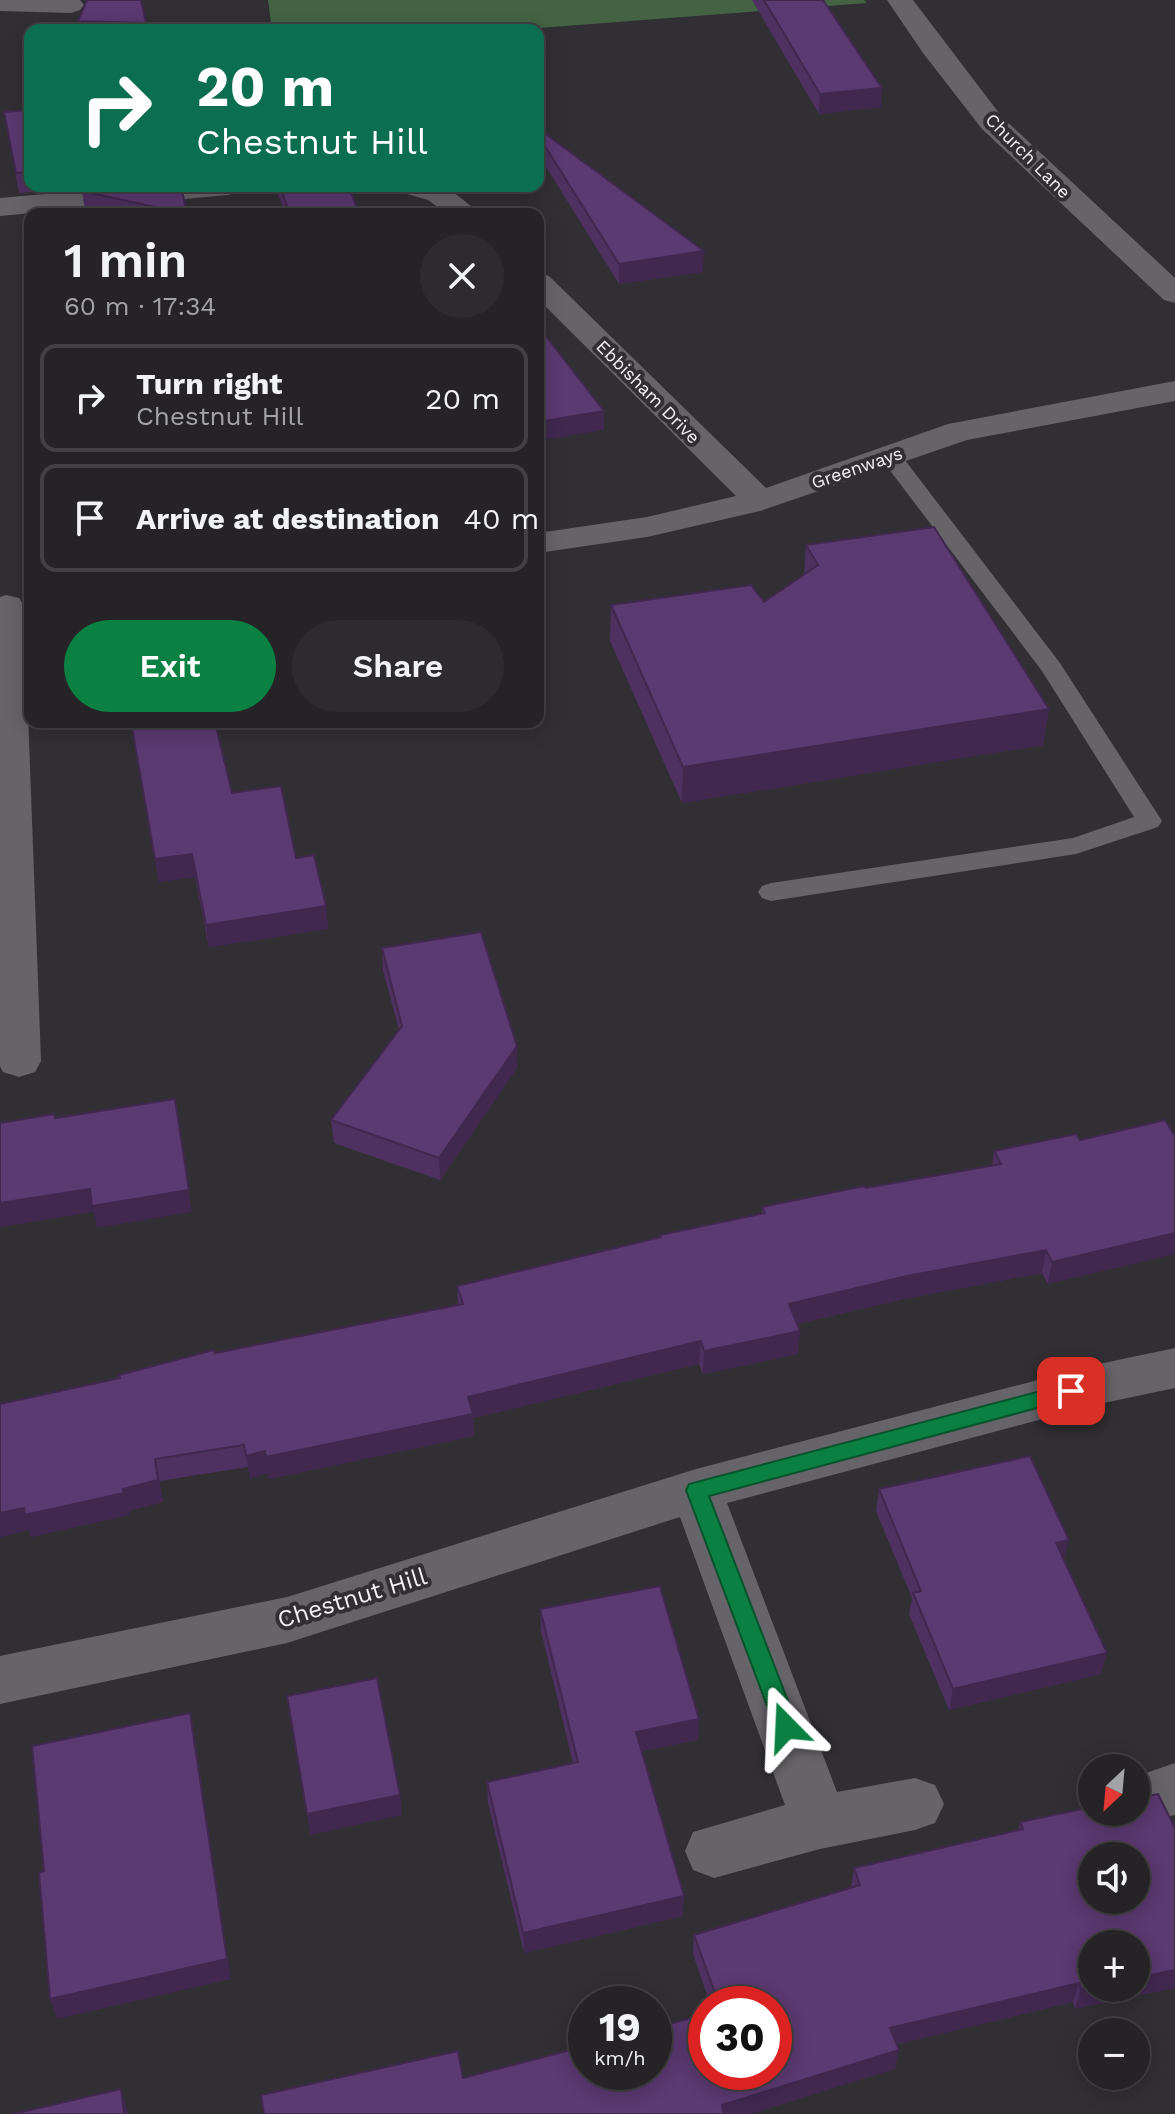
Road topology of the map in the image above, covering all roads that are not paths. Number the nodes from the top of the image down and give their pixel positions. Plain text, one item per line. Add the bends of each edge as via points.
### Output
1 (900, 0) edge
2 (32, 2) edge
3 (0, 3) edge
4 (71, 5) dead end
5 (17, 26) dead end
6 (163, 192) edge
7 (431, 192) edge
8 (0, 207) edge
9 (458, 208) edge
10 (544, 288) edge
11 (1175, 294) edge
12 (1175, 391) edge
13 (890, 456) junction
14 (760, 501) junction
15 (544, 542) edge
16 (12, 605) edge
17 (771, 892) dead end
18 (19, 1061) dead end
19 (1175, 1368) edge
20 (696, 1490) junction
21 (0, 1680) edge
22 (915, 1804) dead end
23 (820, 1822) junction
24 (714, 1851) dead end

1 - 11 street, Church Lane via 992,123
2 - 3 street
2 - 4 street
2 - 5 street
6 - 8 street
7 - 9 street
10 - 14 street, Ebbisham Drive
12 - 13 street, Greenways via 960,431
13 - 14 street, Greenways
13 - 17 lane via 1052,668 1149,821 1076,846
14 - 15 street, Greenways via 647,527
16 - 18 street
19 - 20 street, Chestnut Hill
20 - 21 street, Chestnut Hill via 287,1620
20 - 23 street
22 - 23 street
23 - 24 street

